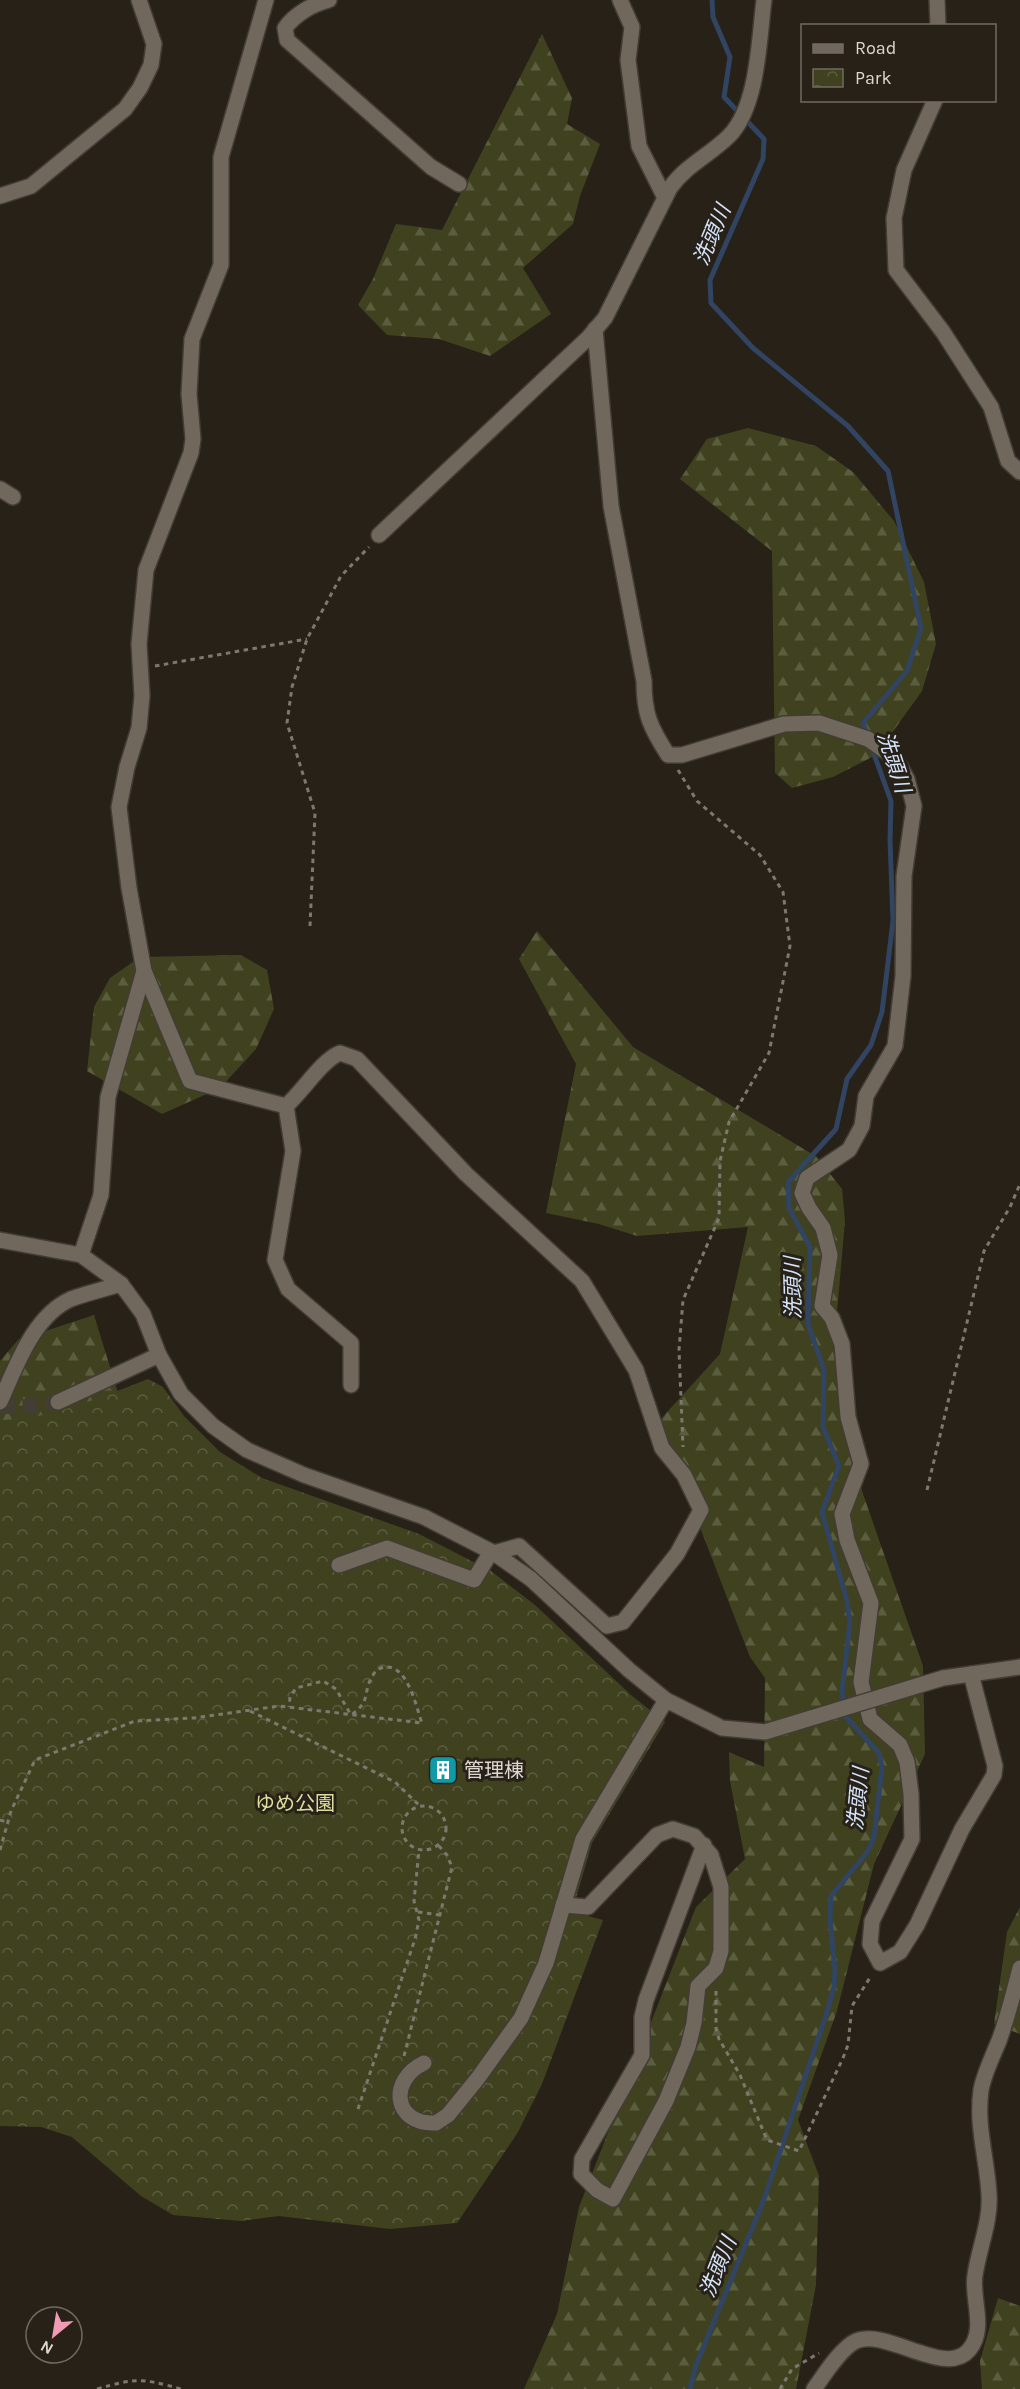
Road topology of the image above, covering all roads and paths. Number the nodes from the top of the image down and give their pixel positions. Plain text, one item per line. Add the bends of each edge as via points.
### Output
1 (139, 0) edge
2 (266, 0) edge
3 (329, 0) edge
4 (621, 0) edge
5 (764, 0) edge
6 (937, 0) edge
7 (938, 24) edge
8 (934, 102) edge
9 (459, 184) dead end
10 (0, 196) edge
11 (666, 198) junction
12 (595, 329) junction
13 (1020, 472) edge
14 (379, 535) joint
15 (307, 639) junction
16 (142, 669) junction
17 (668, 755) junction
18 (310, 927) dead end
19 (144, 971) junction
20 (286, 1106) junction
21 (1020, 1184) edge
22 (0, 1240) edge
23 (81, 1255) junction
24 (121, 1284) junction
25 (159, 1355) junction
26 (351, 1385) dead end
27 (0, 1402) edge
28 (58, 1402) tunnel mouth
29 (684, 1476) junction
30 (927, 1490) dead end
31 (493, 1552) junction
32 (339, 1565) dead end
33 (1020, 1667) edge
34 (971, 1674) junction
35 (666, 1700) junction
36 (289, 1707) junction
37 (249, 1710) junction
38 (351, 1715) junction
39 (420, 1806) junction
40 (0, 1820) edge
41 (9, 1823) junction
42 (438, 1845) junction
43 (704, 1845) junction
44 (0, 1850) edge
45 (419, 1850) junction
46 (563, 1905) junction
47 (417, 1912) junction
48 (440, 1914) junction
49 (880, 1963) junction
50 (716, 1968) junction
51 (1020, 1968) edge
52 (424, 2063) dead end
53 (405, 2078) junction
54 (358, 2109) dead end
55 (97, 2389) edge
56 (181, 2389) edge
57 (814, 2389) edge

1 - 10 street via 154,44 151,65 135,95 108,125 31,186
2 - 16 street via 220,157 221,265 192,339 191,453 146,570 139,644
3 - 9 street via 315,4 290,21 285,28 287,40 431,167
4 - 11 street via 632,27 628,60 639,147
5 - 11 street via 750,100 730,135 681,172
6 - 7 street
8 - 13 street via 904,170 894,218 896,270 992,406 1008,461
11 - 12 street via 605,318
12 - 14 street
12 - 17 street via 611,506 644,681 644,709 651,730
14 - 15 path via 341,576
15 - 16 path
15 - 18 path via 292,687 287,723 315,813
16 - 19 street via 139,729 119,807
17 - 29 path via 697,801 760,855 783,892 790,946 769,1053 729,1122 720,1161 719,1218 683,1300 679,1350
17 - 49 street via 682,755 784,724 819,723 868,740 896,759 907,779 914,806 904,876 903,976 895,1046 866,1095 862,1126 849,1150 807,1178 802,1193 823,1228 830,1255 822,1306 832,1318 842,1344 848,1418 861,1464 842,1514 847,1540 871,1603 861,1682 870,1719 900,1745 907,1761 911,1794 912,1839 872,1921 870,1944
19 - 20 street via 190,1081
19 - 23 street via 108,1097 101,1195
20 - 26 street via 293,1151 275,1260 288,1289 351,1343
20 - 29 street via 331,1057 340,1053 357,1059 466,1174 582,1281 636,1370 662,1448
21 - 30 path via 984,1251
22 - 23 street
23 - 24 street
24 - 25 street via 143,1314
24 - 27 street via 70,1300 53,1313 36,1330
25 - 28 street
25 - 31 street via 181,1394 213,1426 247,1450 424,1517
29 - 31 street via 701,1510 677,1554 623,1622 607,1626 519,1546
31 - 32 street via 474,1580 387,1548
31 - 35 street via 531,1579
33 - 34 street
34 - 35 street, bridge via 943,1678 765,1732 722,1728
34 - 49 street via 994,1775 900,1952
35 - 46 street via 584,1839
36 - 37 path
36 - 38 path
36 - 38 path via 296,1688 323,1681 336,1689
37 - 39 path via 395,1782
37 - 41 path via 135,1721 42,1757 31,1767
38 - 38 path via 365,1702 372,1675 388,1667 404,1678 422,1723
39 - 42 path via 429,1806 444,1816 446,1833
39 - 45 path via 412,1809 402,1823 405,1840
40 - 41 path
41 - 44 path
42 - 45 path
42 - 48 path via 452,1868
43 - 46 street via 694,1836 666,1830 588,1906
43 - 50 street via 721,1887 721,1951
43 - 50 street via 646,2000 642,2055 582,2159 581,2174 613,2199 675,2079 694,2024 698,1986
45 - 47 path via 414,1901
46 - 53 street via 546,1963 521,2018 501,2050 448,2115 429,2124 407,2114 400,2105 399,2092
47 - 48 path
47 - 54 path via 415,1939
48 - 53 path via 401,2068
49 - 50 path via 852,2006 848,2045 799,2151 767,2140 740,2075 719,2039
51 - 57 street via 982,2088 979,2133 989,2194 988,2219 974,2281 978,2316 976,2336 969,2351 954,2359 872,2338 855,2342 830,2366
52 - 53 street
55 - 56 path via 144,2379

